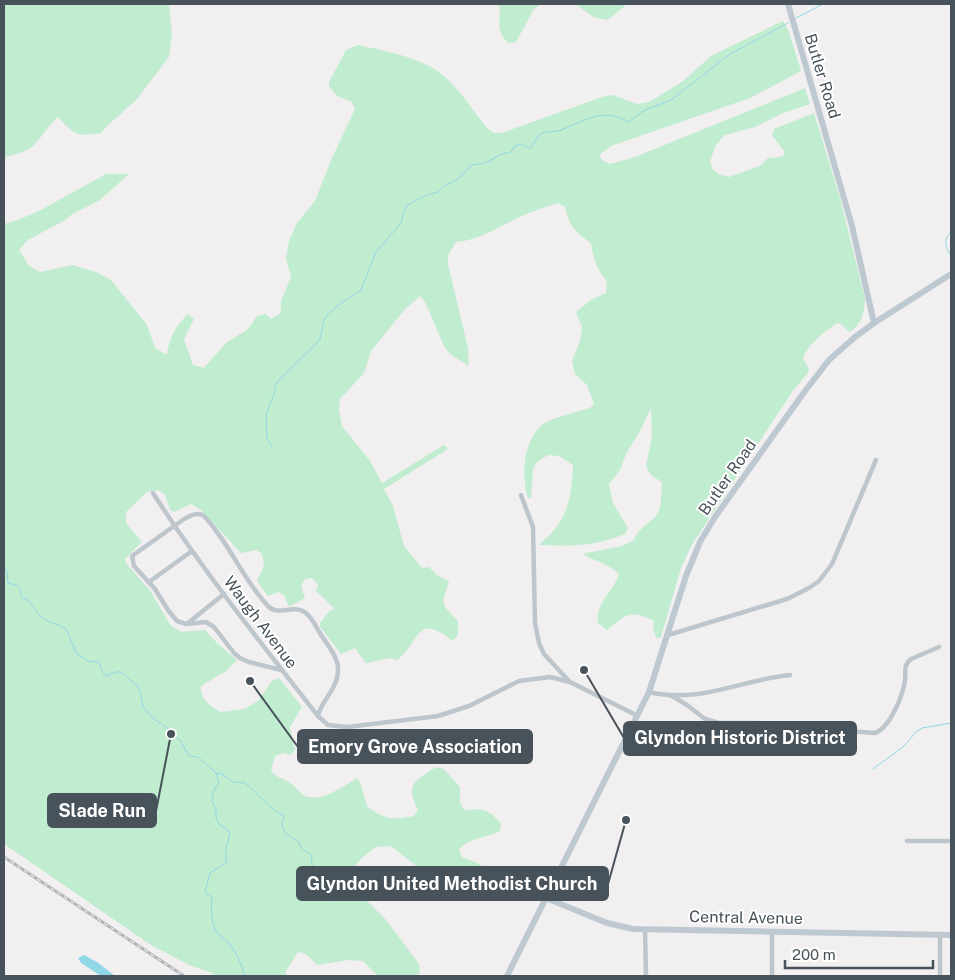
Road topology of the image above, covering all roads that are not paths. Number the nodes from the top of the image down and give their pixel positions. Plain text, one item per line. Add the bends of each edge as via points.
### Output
1 (788, 4) edge
2 (951, 274) edge
3 (874, 323) junction
4 (876, 460) dead end
5 (153, 493) dead end
6 (521, 495) dead end
7 (174, 527) junction
8 (192, 551) junction
9 (149, 582) junction
10 (224, 594) junction
11 (186, 624) junction
12 (668, 636) junction
13 (939, 647) dead end
14 (281, 670) junction
15 (790, 675) dead end
16 (570, 682) junction
17 (649, 692) junction
18 (672, 696) junction
19 (318, 716) junction
20 (638, 716) junction
21 (907, 841) dead end
22 (951, 841) edge
23 (546, 898) junction
24 (645, 930) junction
25 (772, 932) junction
26 (940, 934) junction
27 (951, 934) edge
28 (507, 976) edge
29 (646, 976) edge
30 (772, 976) edge
31 (940, 976) edge

1 - 3 main road, Butler Road via 847,208
2 - 3 main road
3 - 12 main road, Butler Road via 845,345 817,374 715,517 693,558
4 - 12 street via 832,564 819,581 787,599
5 - 7 street, Waugh Avenue
6 - 16 street via 534,527 535,623 539,643 544,654
7 - 8 street, Waugh Avenue
7 - 9 street via 132,556 132,563
7 - 19 street via 188,516 199,514 231,552 268,607 278,612 296,610 306,614 339,665 331,691
8 - 9 street
8 - 10 street, Waugh Avenue
9 - 11 street via 173,618
10 - 11 street
10 - 14 street, Waugh Avenue
11 - 14 street via 203,621 210,624 240,658
12 - 17 main road, Butler Road
13 - 18 street via 907,662 899,700 888,723 875,733 719,723 705,719
14 - 19 street, Waugh Avenue
15 - 18 street via 763,678 695,695
16 - 19 street, Waugh Avenue via 550,677 527,678 449,713 399,722 340,727 328,725
16 - 20 street
17 - 18 street
17 - 20 main road, Butler Road
20 - 23 main road, Butler Road
21 - 22 street
23 - 24 main road, Central Avenue via 614,925
23 - 28 main road, Butler Road
24 - 25 main road, Central Avenue
24 - 29 street
25 - 26 main road, Central Avenue
25 - 30 street
26 - 27 main road, Central Avenue
26 - 31 street

